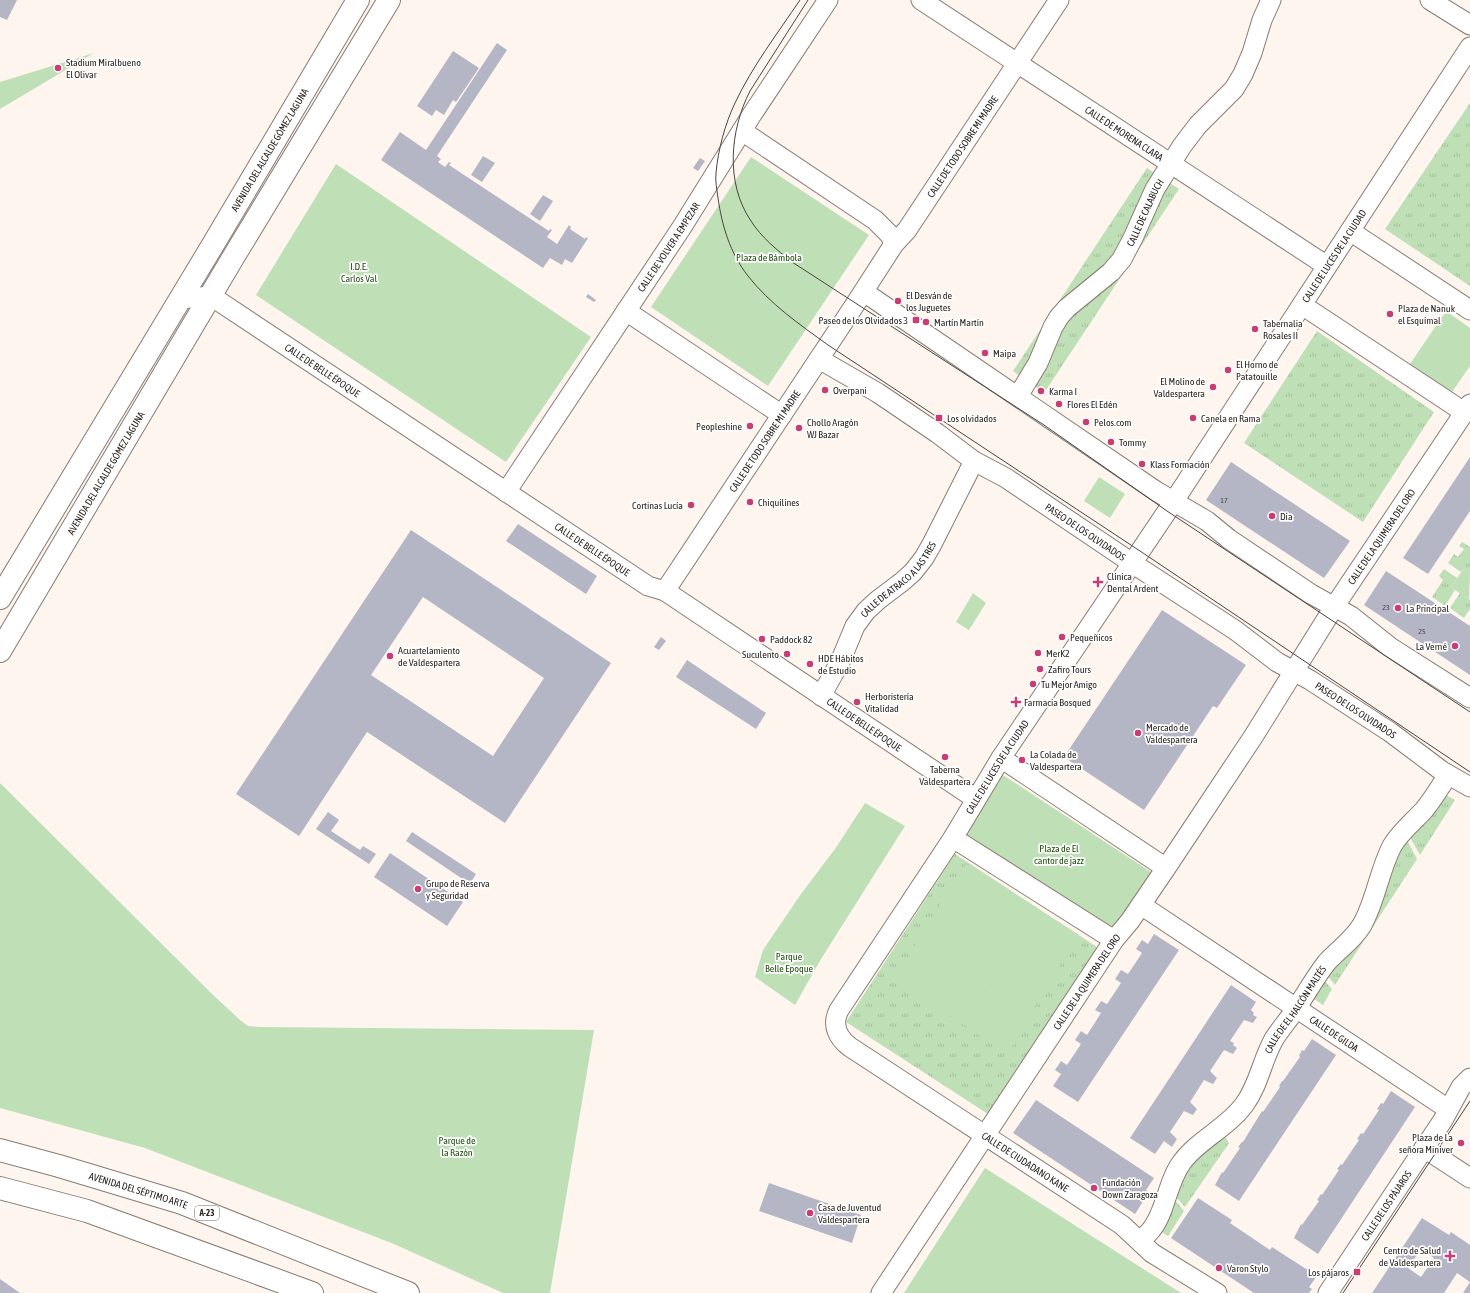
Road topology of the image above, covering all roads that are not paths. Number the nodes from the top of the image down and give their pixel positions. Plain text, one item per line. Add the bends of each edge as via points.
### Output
1 (358, 0) edge
2 (389, 0) edge
3 (828, 0) edge
4 (921, 0) edge
5 (1059, 0) edge
6 (1271, 0) edge
7 (1430, 0) edge
8 (1470, 25) edge
9 (1470, 47) edge
10 (1017, 63) junction
11 (742, 131) junction
12 (1171, 164) junction
13 (1350, 231) junction
14 (894, 244) junction
15 (1327, 266) junction
16 (864, 292) junction
17 (210, 296) junction
18 (180, 300) junction
19 (1302, 305) junction
20 (1470, 310) edge
21 (626, 312) junction
22 (819, 359) junction
23 (1018, 396) junction
24 (1467, 408) edge
25 (782, 415) junction
26 (974, 461) junction
27 (506, 492) junction
28 (1174, 501) junction
29 (1132, 563) junction
30 (665, 591) junction
31 (0, 598) edge
32 (1334, 607) junction
33 (0, 651) edge
34 (1294, 671) junction
35 (821, 696) junction
36 (1470, 698) edge
37 (1001, 758) junction
38 (1448, 776) junction
39 (1470, 787) edge
40 (976, 799) junction
41 (953, 838) junction
42 (1166, 868) junction
43 (1141, 905) junction
44 (1114, 940) junction
45 (1296, 1008) junction
46 (836, 1029) joint
47 (1470, 1078) edge
48 (1448, 1109) junction
49 (985, 1135) junction
50 (1424, 1148) junction
51 (0, 1150) edge
52 (1470, 1178) edge
53 (0, 1188) edge
54 (1140, 1241) junction
55 (312, 1293) edge
56 (408, 1293) edge
57 (881, 1293) edge
58 (1217, 1293) edge
59 (1328, 1293) edge

1 - 18 main road, AVENIDA DEL ALCALDE GÓMEZ LAGUNA
2 - 17 main road, AVENIDA DEL ALCALDE GÓMEZ LAGUNA
3 - 11 street, CALLE DE VOLVER A EMPEZAR
4 - 10 street, CALLE DE MORENA CLARA
5 - 10 street, CALLE DE TODO SOBRE MI MADRE
6 - 12 street, CALLE DE CALABUCH via 1252,53 1234,89 1198,125
7 - 8 street
9 - 13 street, CALLE DE LUCES DE LA CIUDAD
10 - 12 street, CALLE DE MORENA CLARA
10 - 14 street, CALLE DE TODO SOBRE MI MADRE via 907,230
11 - 14 street via 875,220 890,235
11 - 21 street, CALLE DE VOLVER A EMPEZAR
12 - 15 street, CALLE DE MORENA CLARA
12 - 23 street, CALLE DE CALABUCH via 1156,188 1122,259 1102,281 1059,317 1038,363
13 - 15 street, CALLE DE LUCES DE LA CIUDAD
13 - 20 street
14 - 16 street, CALLE DE TODO SOBRE MI MADRE
15 - 19 street, CALLE DE LUCES DE LA CIUDAD
16 - 22 street, CALLE DE TODO SOBRE MI MADRE
16 - 23 street
17 - 18 street
17 - 27 street, CALLE DE BELLE ÉPOQUE
17 - 33 main road, AVENIDA DEL ALCALDE GÓMEZ LAGUNA
18 - 31 main road, AVENIDA DEL ALCALDE GÓMEZ LAGUNA
19 - 24 street
19 - 28 street, CALLE DE LUCES DE LA CIUDAD
21 - 25 street
21 - 27 street, CALLE DE VOLVER A EMPEZAR
22 - 25 street, CALLE DE TODO SOBRE MI MADRE
22 - 26 street, PASEO DE LOS OLVIDADOS via 885,398
23 - 28 street
24 - 32 street, CALLE DE LA QUIMERA DEL ORO
25 - 30 street, CALLE DE TODO SOBRE MI MADRE
26 - 29 street, PASEO DE LOS OLVIDADOS via 1000,474
26 - 35 street, CALLE DE ATRACO A LAS TRES via 926,553 913,572 866,611 855,626 835,673
27 - 30 street, CALLE DE BELLE ÉPOQUE via 648,586
28 - 29 street, CALLE DE LUCES DE LA CIUDAD
28 - 32 street via 1207,521 1310,594
29 - 34 street, PASEO DE LOS OLVIDADOS
29 - 37 street, CALLE DE LUCES DE LA CIUDAD
30 - 35 street, CALLE DE BELLE ÉPOQUE
32 - 34 street, CALLE DE LA QUIMERA DEL ORO
32 - 36 street via 1351,616 1399,653
34 - 38 street, PASEO DE LOS OLVIDADOS via 1390,732
34 - 42 street, CALLE DE LA QUIMERA DEL ORO
35 - 40 street, CALLE DE BELLE ÉPOQUE
37 - 40 street, CALLE DE LUCES DE LA CIUDAD
37 - 42 street
38 - 39 street, PASEO DE LOS OLVIDADOS
38 - 45 street, CALLE DE EL HALCÓN MALTÉS via 1433,798 1392,846 1362,924 1351,940 1328,961
40 - 41 street, CALLE DE LUCES DE LA CIUDAD
41 - 44 street
41 - 46 street, CALLE DE LUCES DE LA CIUDAD via 839,1010
42 - 43 street, CALLE DE LA QUIMERA DEL ORO
43 - 44 street, CALLE DE LA QUIMERA DEL ORO
43 - 45 street, CALLE DE GILDA
44 - 49 street, CALLE DE LA QUIMERA DEL ORO
45 - 48 street, CALLE DE GILDA
45 - 54 street, CALLE DE EL HALCÓN MALTÉS via 1275,1039 1252,1093 1244,1105 1182,1162 1174,1175 1158,1218
46 - 49 street, CALLE DE CIUDADANO KANE via 842,1040 850,1047
47 - 48 street, CALLE DE LOS PÁJAROS via 1461,1087
48 - 50 street, CALLE DE LOS PÁJAROS
49 - 54 street, CALLE DE CIUDADANO KANE via 1122,1225
49 - 57 street, CALLE DE LA QUIMERA DEL ORO
50 - 52 street
50 - 59 street, CALLE DE LOS PÁJAROS
51 - 56 main road, AVENIDA DEL SÉPTIMO ARTE / A-23 via 182,1203
53 - 55 main road via 87,1211
54 - 58 street, CALLE DE CIUDADANO KANE via 1152,1253

